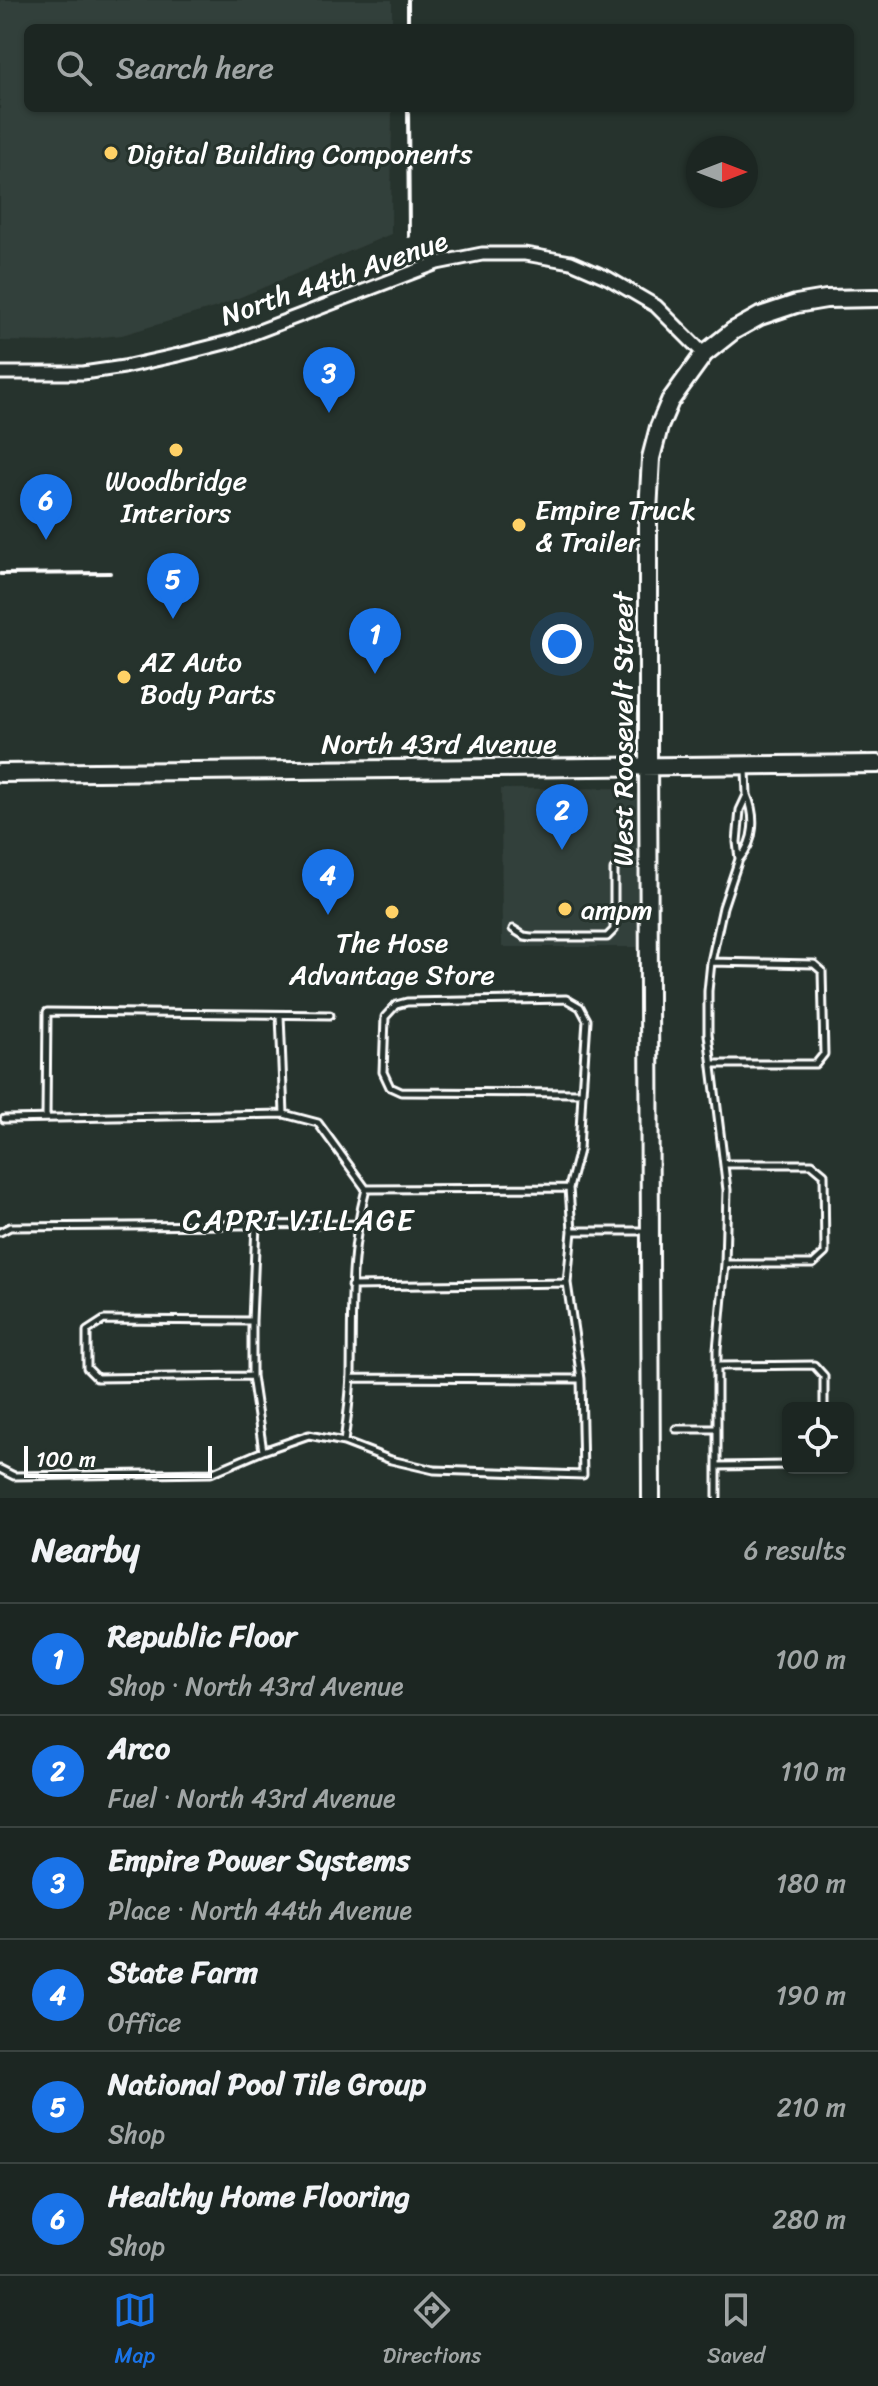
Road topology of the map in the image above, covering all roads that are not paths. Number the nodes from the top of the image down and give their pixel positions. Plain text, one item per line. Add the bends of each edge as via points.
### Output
1 (878, 298) edge
2 (704, 354) junction
3 (0, 373) edge
4 (878, 764) edge
5 (746, 766) junction
6 (648, 768) junction
7 (0, 773) edge
8 (747, 795) junction
9 (739, 859) junction
10 (614, 870) dead end
11 (513, 929) dead end
12 (711, 962) junction
13 (280, 1015) junction
14 (330, 1015) dead end
15 (712, 1064) junction
16 (582, 1093) junction
17 (284, 1114) junction
18 (46, 1117) junction
19 (4, 1119) dead end
20 (724, 1164) junction
21 (569, 1188) junction
22 (366, 1189) junction
23 (256, 1224) junction
24 (357, 1224) junction
25 (572, 1231) junction
26 (649, 1231) junction
27 (0, 1232) edge
28 (725, 1264) junction
29 (567, 1283) junction
30 (351, 1286) junction
31 (252, 1321) junction
32 (717, 1366) junction
33 (252, 1376) junction
34 (351, 1378) junction
35 (581, 1379) junction
36 (824, 1402) edge
37 (676, 1429) dead end
38 (717, 1429) junction
39 (344, 1442) junction
40 (263, 1451) junction
41 (782, 1465) edge
42 (717, 1466) junction
43 (0, 1469) edge
44 (651, 1498) edge
45 (717, 1498) edge

1 - 2 street, West Roosevelt Street via 796,304 760,316
2 - 3 street, North 44th Avenue via 656,306 608,278 571,262 482,254 437,263 233,341 178,355 83,373
2 - 6 street, West Roosevelt Street via 670,401 651,458
4 - 5 street, North 43rd Avenue
5 - 6 street, North 43rd Avenue
5 - 8 lane
6 - 7 street, North 43rd Avenue
6 - 26 street, West Roosevelt Street
8 - 9 lane via 740,810
8 - 9 lane via 754,810 748,849
9 - 12 lane
10 - 11 lane via 612,935 531,937
12 - 15 lane
12 - 15 lane via 814,964 822,971 824,1054 816,1064
13 - 14 lane
13 - 17 lane
13 - 18 lane via 47,1012
15 - 20 lane
16 - 16 lane via 587,1020 580,1007 566,999 407,1002 385,1017 383,1072 390,1087 401,1092
16 - 21 lane via 579,1150
17 - 18 lane
17 - 22 lane via 318,1123
18 - 19 lane
20 - 28 lane
20 - 28 lane via 812,1164 824,1174 825,1253 813,1264
21 - 22 lane
21 - 25 lane
22 - 24 lane
23 - 24 lane
23 - 27 lane via 10,1227
23 - 31 lane
24 - 30 lane
25 - 26 lane
25 - 29 lane
26 - 44 street, West Roosevelt Street
28 - 32 lane
29 - 30 lane
29 - 35 lane
30 - 34 lane
31 - 33 lane
31 - 33 lane via 104,1320 87,1331 87,1368 97,1378
32 - 36 lane via 814,1365 824,1376
32 - 38 lane
33 - 40 lane
34 - 35 lane
34 - 39 lane
35 - 39 lane via 583,1475 434,1470
37 - 38 lane
38 - 42 lane
39 - 40 lane via 309,1435
40 - 43 lane via 211,1473 14,1476
41 - 42 lane
42 - 45 lane

